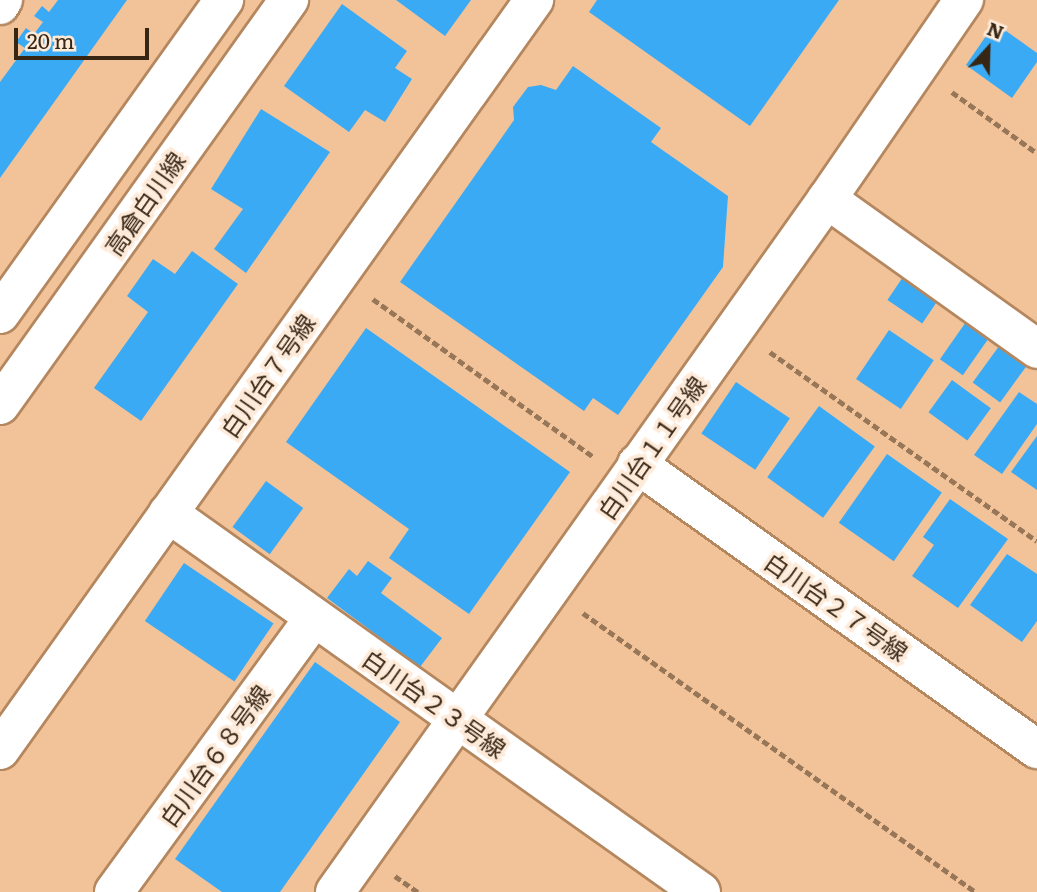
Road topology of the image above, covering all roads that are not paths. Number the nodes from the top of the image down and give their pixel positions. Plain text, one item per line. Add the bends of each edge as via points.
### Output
1 (3, 0) edge
2 (224, 0) edge
3 (289, 0) edge
4 (534, 0) edge
5 (964, 0) edge
6 (0, 5) edge
7 (827, 199) junction
8 (0, 314) edge
9 (1037, 349) edge
10 (0, 405) edge
11 (632, 472) junction
12 (168, 513) junction
13 (314, 618) junction
14 (458, 719) junction
15 (1037, 749) edge
16 (0, 750) edge
17 (114, 892) edge
18 (335, 892) edge
19 (701, 892) edge

1 - 6 street
2 - 8 street
3 - 10 street, 高倉白川線
4 - 12 street, 白川台７号線
5 - 7 street, 白川台１１号線
7 - 9 street
7 - 11 street, 白川台１１号線
11 - 14 street, 白川台１１号線
11 - 15 street, 白川台２７号線
12 - 13 street, 白川台２３号線
12 - 16 street, 白川台７号線
13 - 14 street, 白川台２３号線
13 - 17 street, 白川台６８号線
14 - 18 street, 白川台１１号線
14 - 19 street, 白川台２３号線

